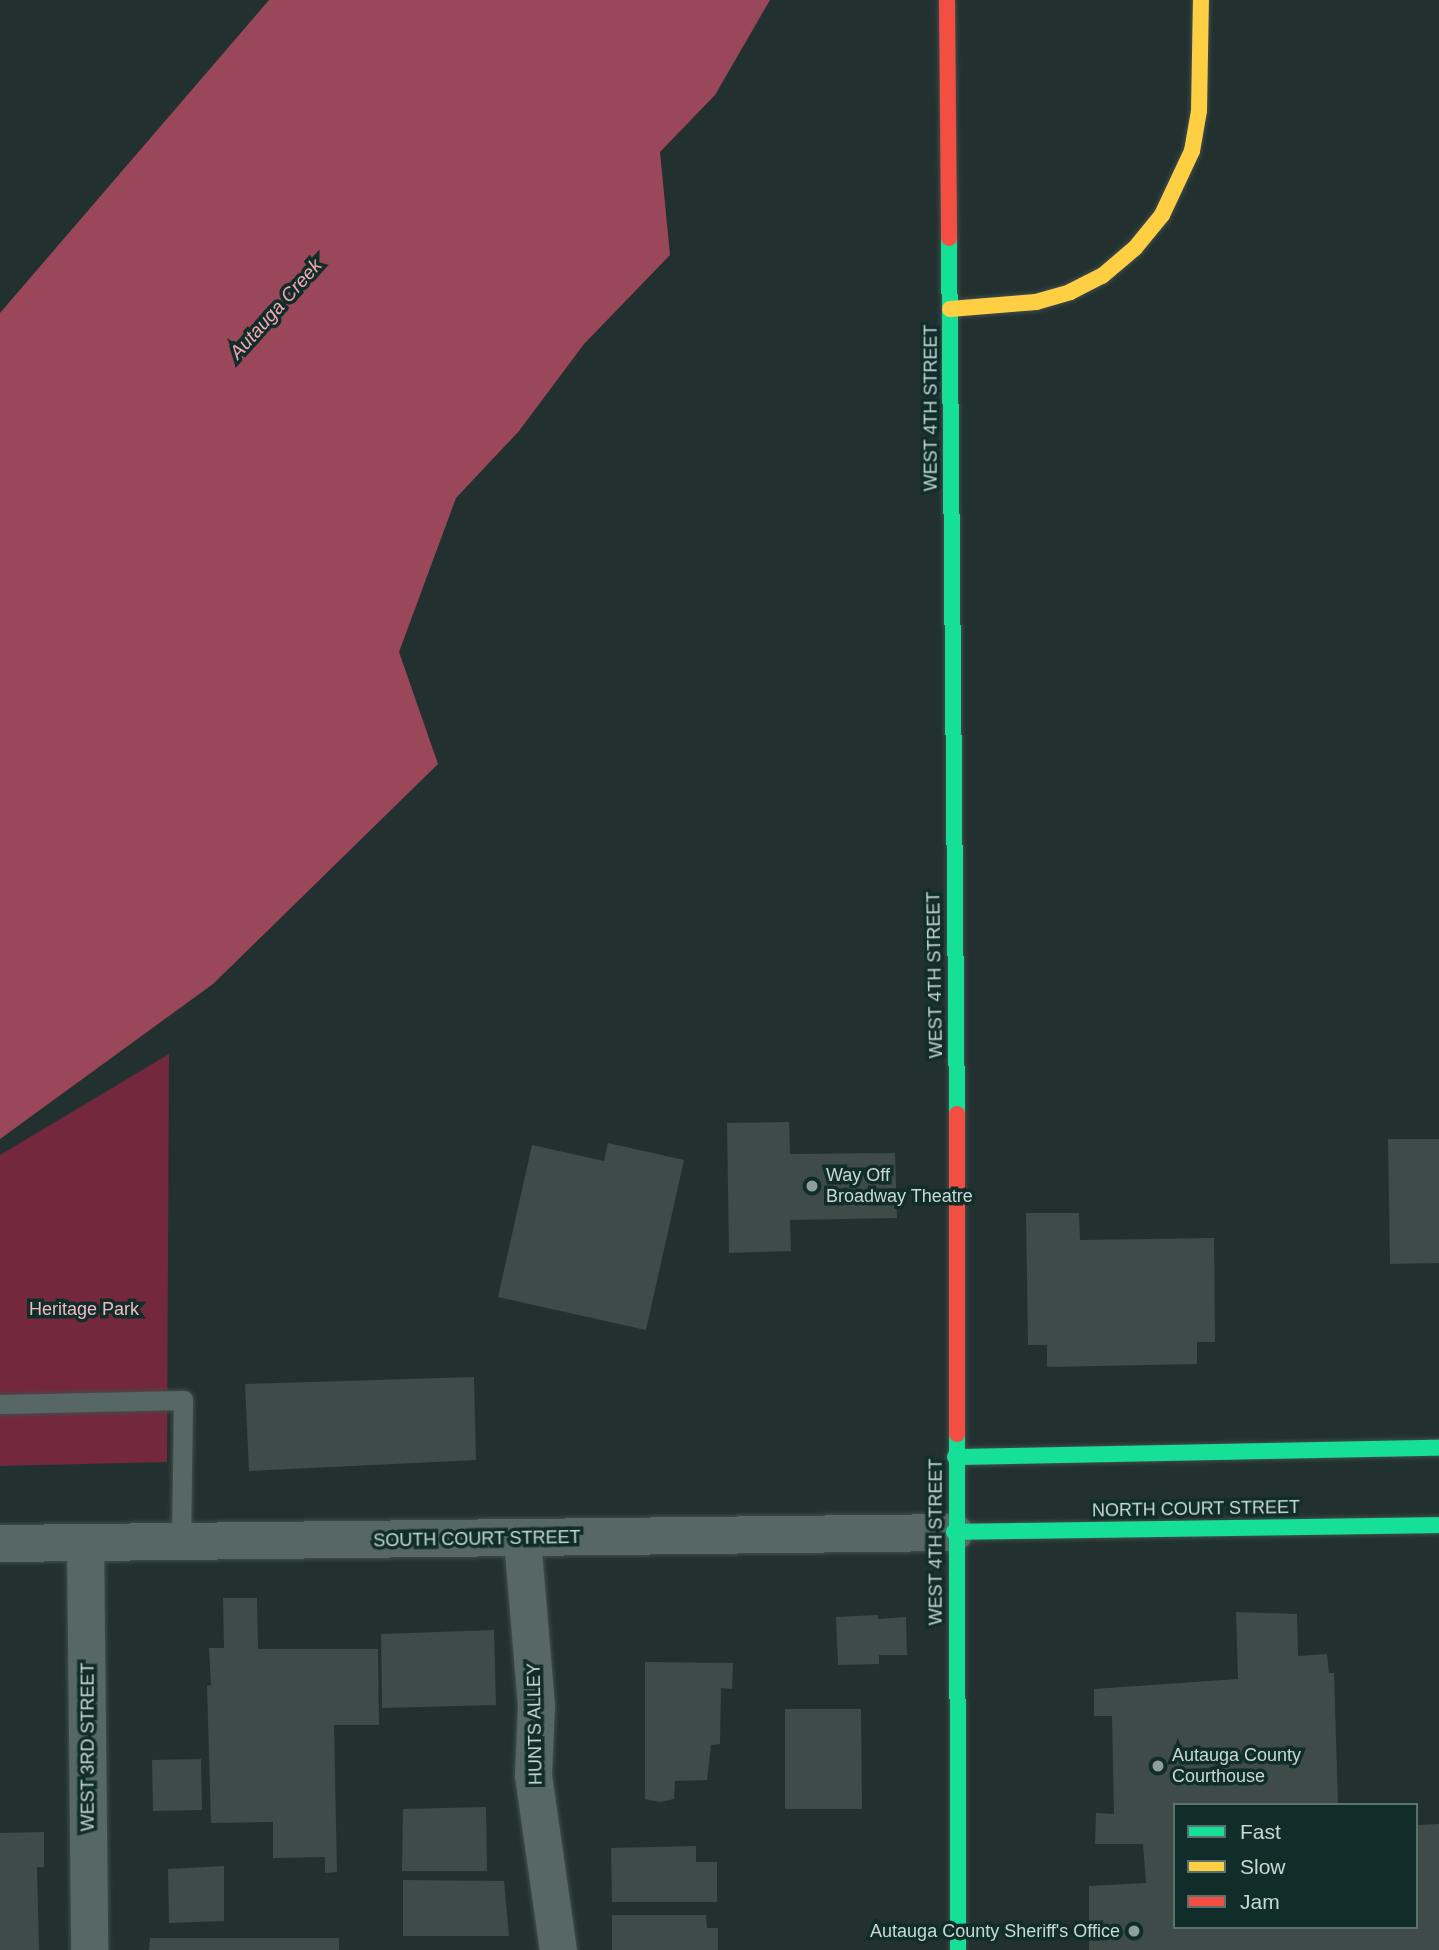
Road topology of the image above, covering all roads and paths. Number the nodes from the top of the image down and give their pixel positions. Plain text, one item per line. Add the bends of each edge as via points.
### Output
1 (947, 0) edge
2 (1201, 0) edge
3 (950, 309) junction
4 (0, 1404) edge
5 (1439, 1448) edge
6 (956, 1457) junction
7 (1439, 1525) edge
8 (954, 1532) junction
9 (522, 1539) junction
10 (181, 1542) junction
11 (0, 1543) edge
12 (85, 1543) junction
13 (89, 1950) edge
14 (558, 1950) edge
15 (958, 1950) edge

1 - 3 main road, WEST 4TH STREET
2 - 3 main road via 1199,111 1192,151 1162,215 1135,248 1101,276 1070,292 1036,302
3 - 6 main road, WEST 4TH STREET
4 - 10 lane via 183,1400
5 - 6 main road
6 - 8 main road, WEST 4TH STREET
7 - 8 main road, NORTH COURT STREET
8 - 9 street, SOUTH COURT STREET
8 - 15 main road, WEST 4TH STREET
9 - 10 street, SOUTH COURT STREET
9 - 14 street, HUNTS ALLEY via 536,1705 533,1775
10 - 12 street, SOUTH COURT STREET
11 - 12 street, SOUTH COURT STREET
12 - 13 street, WEST 3RD STREET

